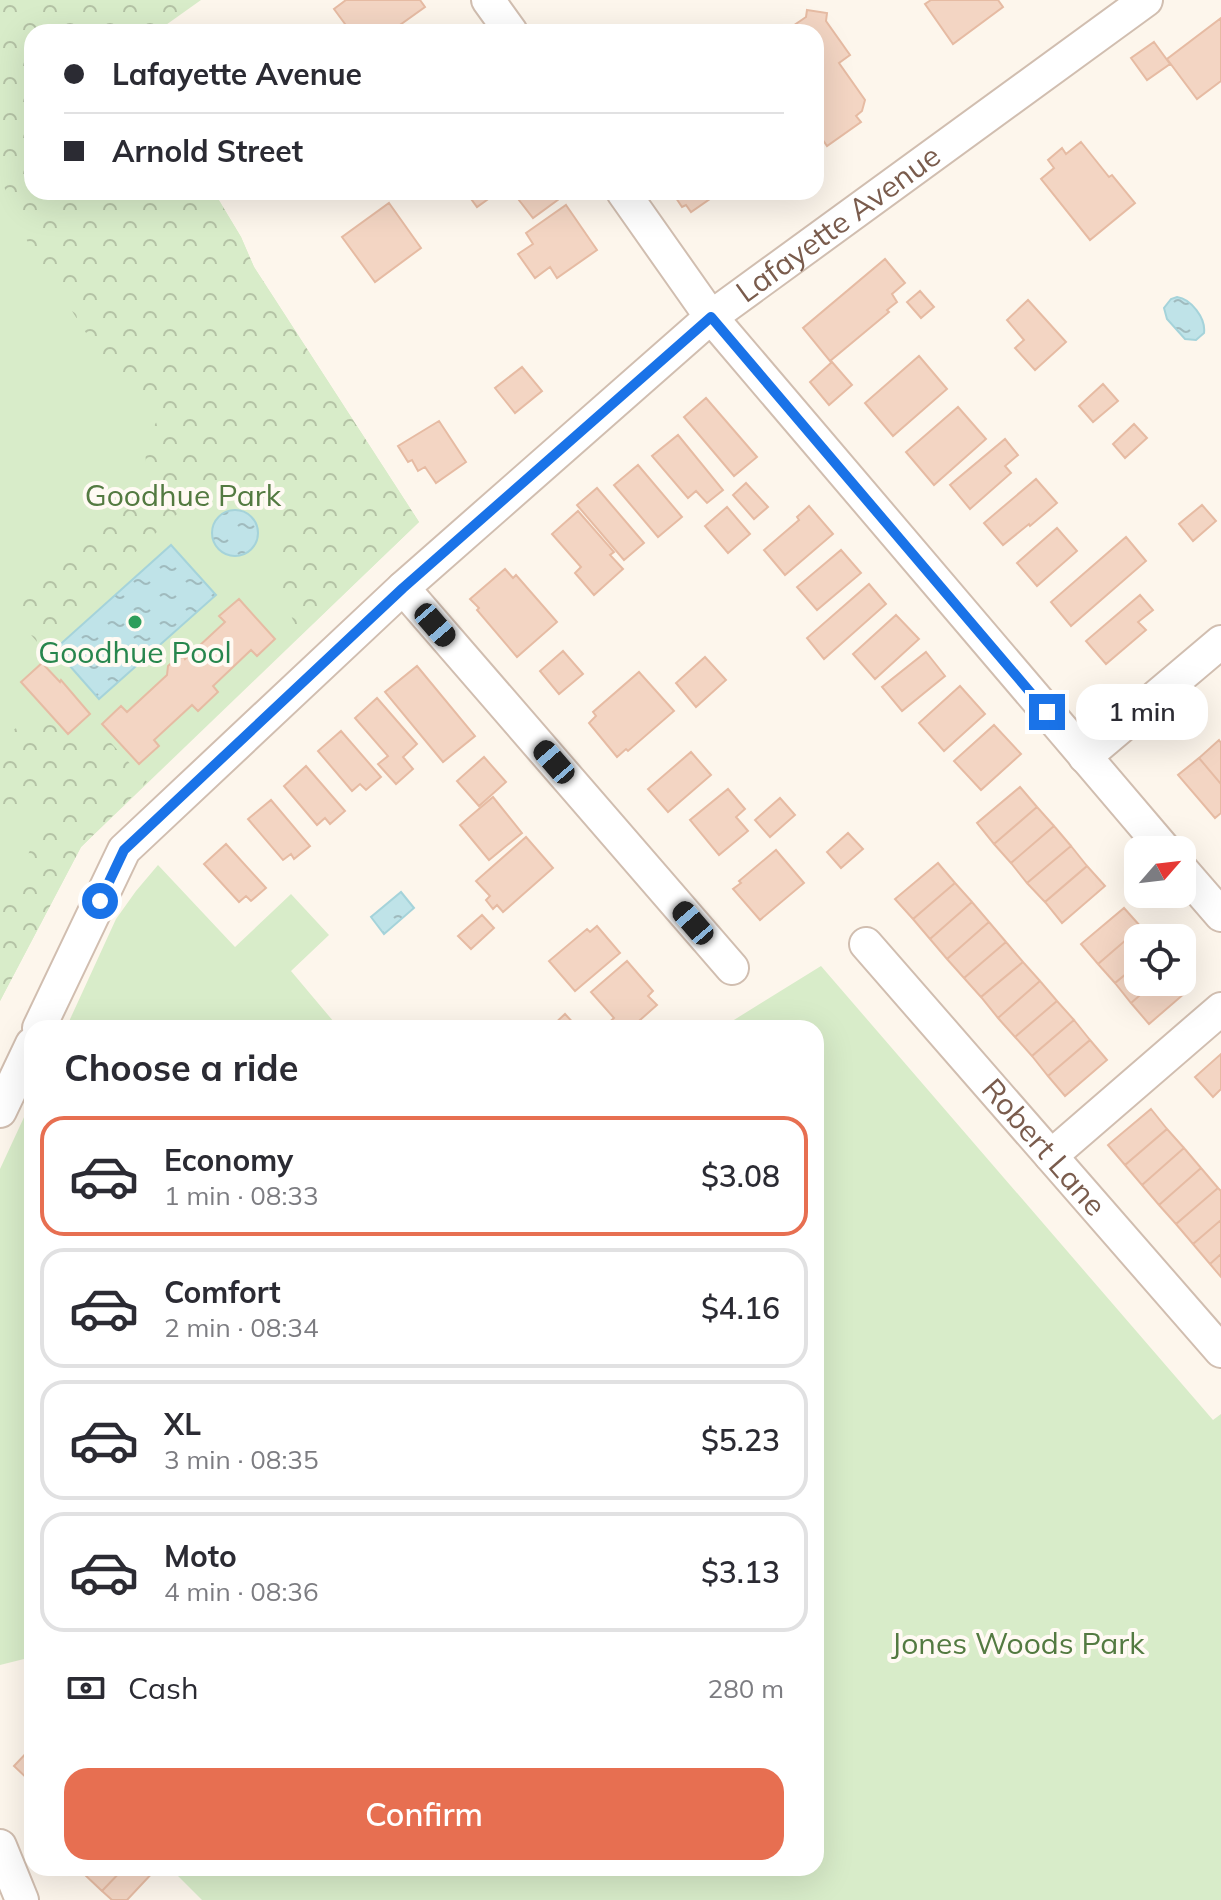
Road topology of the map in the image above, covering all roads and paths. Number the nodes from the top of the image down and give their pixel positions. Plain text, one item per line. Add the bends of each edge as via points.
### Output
1 (488, 0) edge
2 (1146, 0) edge
3 (505, 24) edge
4 (629, 200) edge
5 (711, 317) junction
6 (403, 588) junction
7 (1221, 642) edge
8 (1085, 757) junction
9 (1153, 836) edge
10 (1196, 886) edge
11 (1221, 915) edge
12 (866, 944) dead end
13 (732, 968) dead end
14 (1221, 1009) edge
15 (43, 1020) edge
16 (24, 1055) edge
17 (8, 1077) edge
18 (0, 1111) edge
19 (1051, 1156) junction
20 (1221, 1351) edge
21 (0, 1846) edge
22 (22, 1900) edge

1 - 3 street
2 - 5 street, Lafayette Avenue
4 - 5 street
5 - 6 street, Lafayette Avenue
5 - 8 street
6 - 13 street
6 - 15 street, Lafayette Avenue via 124,850
7 - 8 street
8 - 9 street
10 - 11 street
12 - 19 street, Robert Lane
14 - 19 street
16 - 17 street
17 - 18 street
19 - 20 street, Robert Lane
21 - 22 street

